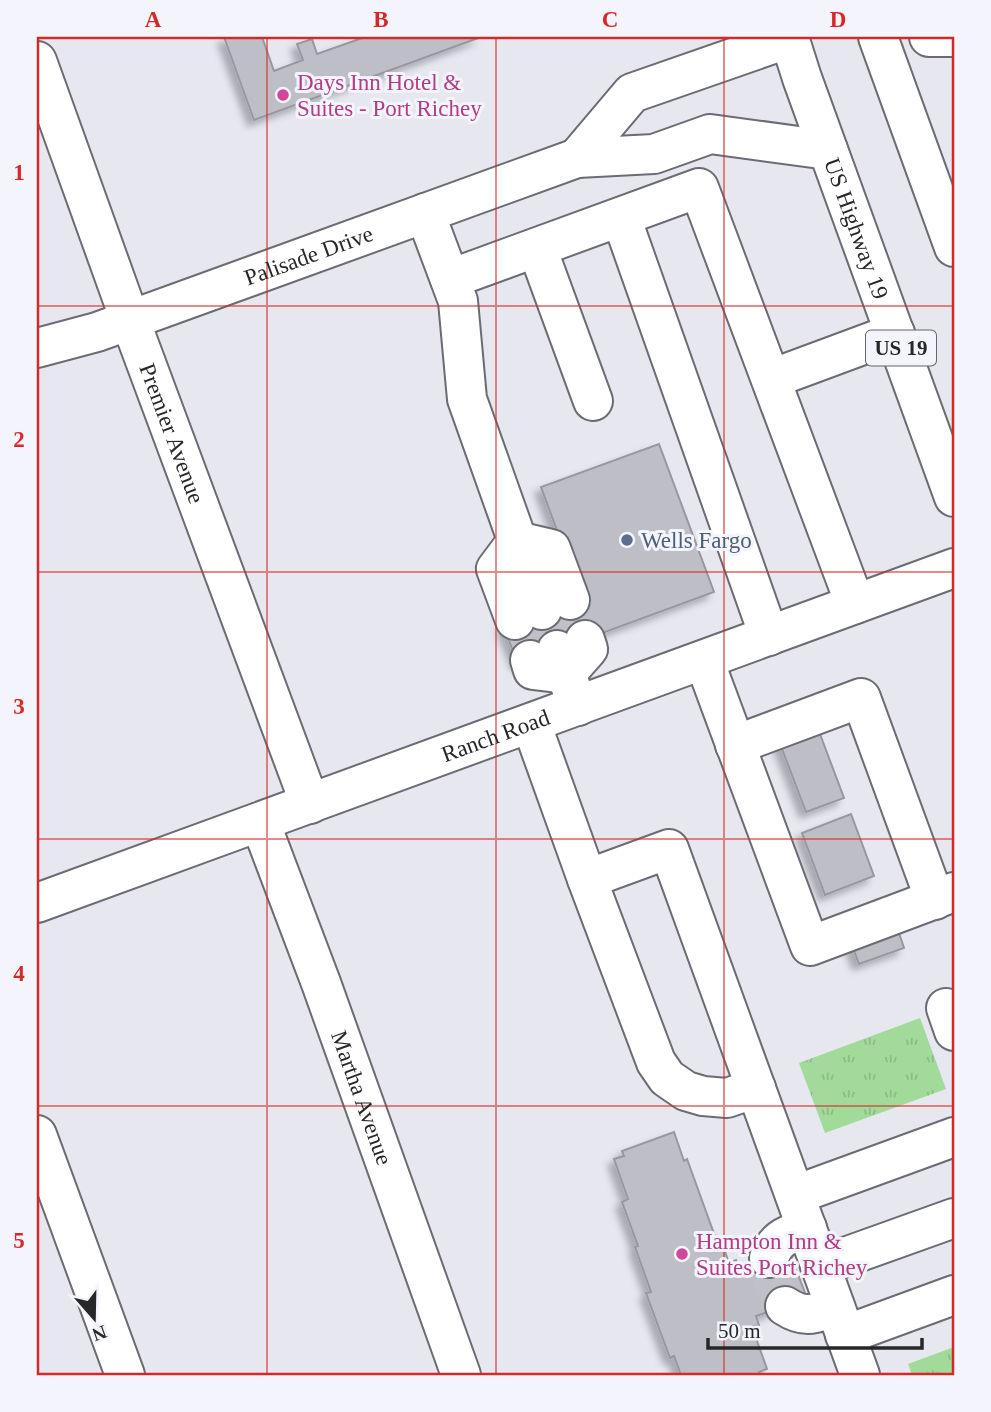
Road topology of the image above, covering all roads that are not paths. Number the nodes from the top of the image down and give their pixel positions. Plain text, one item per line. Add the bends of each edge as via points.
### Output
1 (878, 37) edge
2 (929, 37) edge
3 (954, 37) edge
4 (789, 38) edge
5 (37, 61) edge
6 (594, 149) junction
7 (828, 150) junction
8 (425, 213) junction
9 (624, 216) junction
10 (954, 247) edge
11 (537, 248) junction
12 (450, 279) junction
13 (130, 320) junction
14 (895, 333) junction
15 (37, 348) edge
16 (771, 379) junction
17 (593, 401) dead end
18 (954, 497) edge
19 (517, 541) junction
20 (954, 568) edge
21 (855, 604) junction
22 (769, 636) junction
23 (704, 660) junction
24 (531, 723) junction
25 (735, 745) junction
26 (310, 804) junction
27 (260, 822) junction
28 (587, 879) junction
29 (945, 896) edge
30 (37, 901) edge
31 (756, 1088) junction
32 (37, 1135) edge
33 (954, 1138) edge
34 (801, 1212) junction
35 (954, 1218) edge
36 (769, 1258) dead end
37 (820, 1266) junction
38 (954, 1295) edge
39 (785, 1306) dead end
40 (840, 1321) junction
41 (125, 1375) edge
42 (461, 1375) edge
43 (860, 1375) edge

1 - 10 main road
2 - 3 main road
4 - 6 main road, Palisade Drive via 632,93
4 - 7 main road, US Highway 19 / US 19
5 - 13 main road, Premier Avenue
6 - 7 main road, Palisade Drive via 654,154 710,134
6 - 8 main road, Palisade Drive
6 - 9 main road
7 - 14 main road, US Highway 19 / US 19
8 - 12 main road
8 - 13 main road, Palisade Drive
9 - 11 main road
9 - 16 main road via 699,188
9 - 22 main road
11 - 12 main road
11 - 17 main road
12 - 19 main road via 458,301 467,399
13 - 15 main road, Palisade Drive
13 - 26 main road, Premier Avenue
14 - 16 main road
14 - 18 main road, US Highway 19 / US 19
16 - 21 main road
19 - 19 main road via 551,549 543,610 496,569
20 - 21 main road, Ranch Road
21 - 22 main road, Ranch Road
22 - 23 main road, Ranch Road
23 - 24 main road, Ranch Road via 561,661
23 - 25 main road
24 - 26 main road, Ranch Road
24 - 28 main road
25 - 29 main road via 861,698
25 - 29 main road via 810,946
26 - 27 main road, Ranch Road
27 - 30 main road, Ranch Road
27 - 42 main road, Martha Avenue
28 - 31 main road via 656,1062 667,1078 703,1096 727,1098
28 - 31 main road via 669,849
31 - 34 main road
32 - 41 main road
33 - 34 main road
34 - 36 main road
34 - 37 main road
35 - 37 main road
37 - 40 main road
38 - 40 main road
39 - 40 main road
40 - 43 main road

